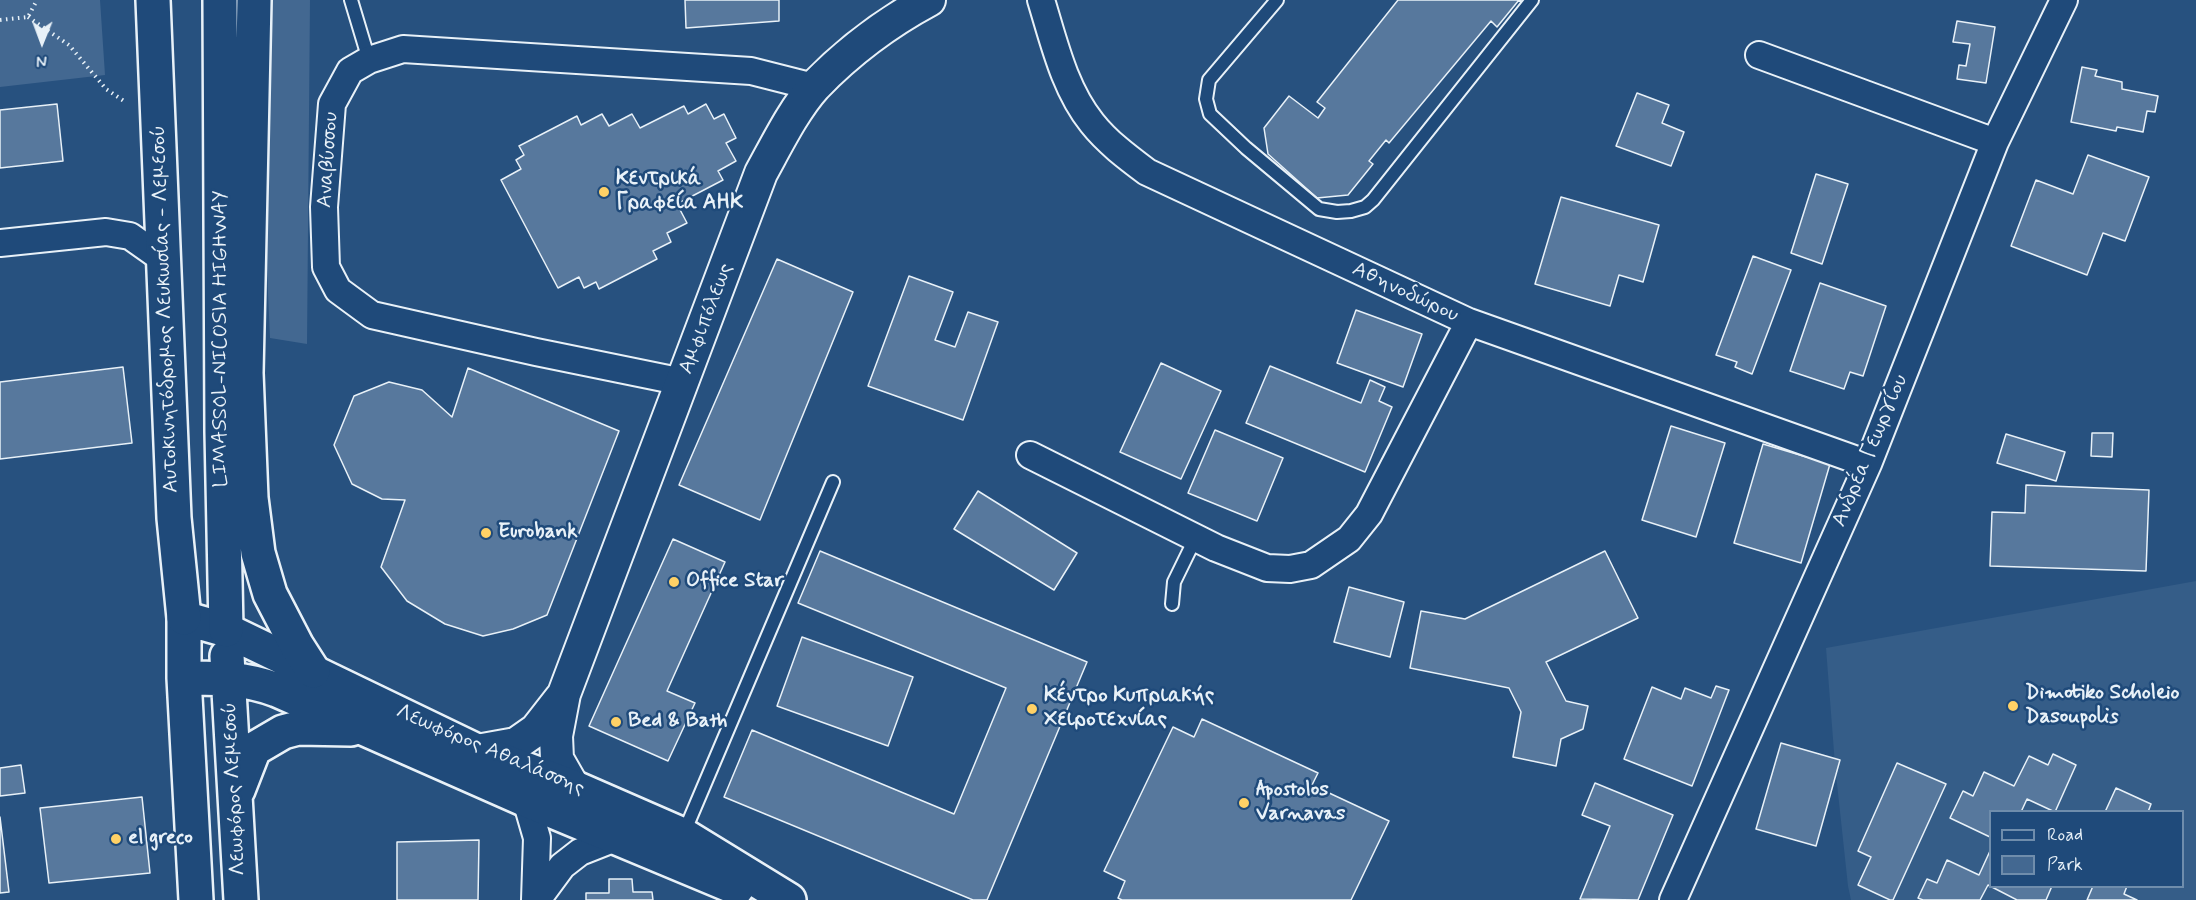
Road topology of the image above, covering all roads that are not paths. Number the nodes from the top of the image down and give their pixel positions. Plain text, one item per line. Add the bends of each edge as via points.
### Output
1 (153, 0) edge
2 (220, 0) edge
3 (254, 0) edge
4 (351, 0) edge
5 (929, 0) edge
6 (1041, 0) edge
7 (1277, 0) edge
8 (1532, 0) edge
9 (2064, 0) edge
10 (1759, 54) dead end
11 (369, 60) junction
12 (814, 87) junction
13 (1995, 142) junction
14 (0, 243) edge
15 (164, 260) junction
16 (1469, 322) junction
17 (683, 382) junction
18 (1030, 455) dead end
19 (1868, 464) junction
20 (833, 482) dead end
21 (1196, 537) junction
22 (1172, 604) dead end
23 (183, 618) junction
24 (226, 630) junction
25 (313, 671) junction
26 (184, 678) junction
27 (228, 678) junction
28 (564, 694) junction
29 (373, 731) junction
30 (477, 751) junction
31 (573, 787) junction
32 (526, 800) junction
33 (235, 801) junction
34 (683, 835) junction
35 (618, 837) junction
36 (196, 900) edge
37 (241, 900) edge
38 (536, 900) edge
39 (766, 900) edge
40 (789, 900) edge
41 (1672, 900) edge

1 - 15 main road, Αυτοκινητόδρομος Λευκωσίας - Λεμεσού
2 - 24 main road, LIMASSOL-NICOSIA HIGHWAY
3 - 25 main road via 246,373 250,498 258,553 270,594
4 - 11 lane
5 - 12 street, Αμφιπόλεως via 902,14
6 - 16 street, Αθηνοδώρου via 1068,85 1091,122 1147,172
7 - 8 lane via 1209,80 1206,99 1210,114 1319,209 1337,212 1365,207 1373,200
9 - 13 street, Ανδρέα Γεωργίου
10 - 13 street
11 - 12 street, Αναβύσσου via 403,49 449,51 751,71
11 - 17 street, Αναβύσσου via 350,71 332,104 324,207 326,267 338,290 372,315
12 - 17 street, Αμφιπόλεως via 761,173
13 - 19 street, Ανδρέα Γεωργίου
14 - 15 street via 106,232 130,236
15 - 23 main road, Αυτοκινητόδρομος Λευκωσίας - Λεμεσού via 174,518
16 - 19 street, Αθηνοδώρου
16 - 21 street via 1369,514 1349,538 1311,565 1290,569 1248,562
17 - 28 street, Αμφιπόλεως
18 - 21 street
19 - 41 street, Ανδρέα Γεωργίου
20 - 34 lane
21 - 22 lane via 1174,582
23 - 24 main road, Λεωφόρος Αθαλάσσης
23 - 26 main road, Αυτοκινητόδρομος Λευκωσίας - Λεμεσού
24 - 25 main road, Λεωφόρος Αθαλάσσης
24 - 27 main road, LIMASSOL-NICOSIA HIGHWAY
25 - 30 main road, Λεωφόρος Αθαλάσσης
26 - 27 main road, Λεωφόρος Αθαλάσσης
26 - 36 main road
27 - 29 main road, Λεωφόρος Αθαλάσσης via 268,686
27 - 33 main road, Λεωφόρος Λεμεσού
28 - 30 street, Αμφιπόλεως via 536,730 516,744
28 - 31 street, Αμφιπόλεως via 556,736 557,759
29 - 32 main road, Λεωφόρος Αθαλάσσης
29 - 33 main road via 323,727 283,732 254,749
30 - 31 main road, Λεωφόρος Αθαλάσσης
31 - 34 main road, Λεωφόρος Αθαλάσσης
32 - 35 main road, Λεωφόρος Αθαλάσσης
32 - 38 street via 537,838
33 - 37 main road, Λεωφόρος Λεμεσού
34 - 40 main road, Λεωφόρος Αθαλάσσης
35 - 38 street via 580,852 562,866
35 - 39 main road, Λεωφόρος Αθαλάσσης

